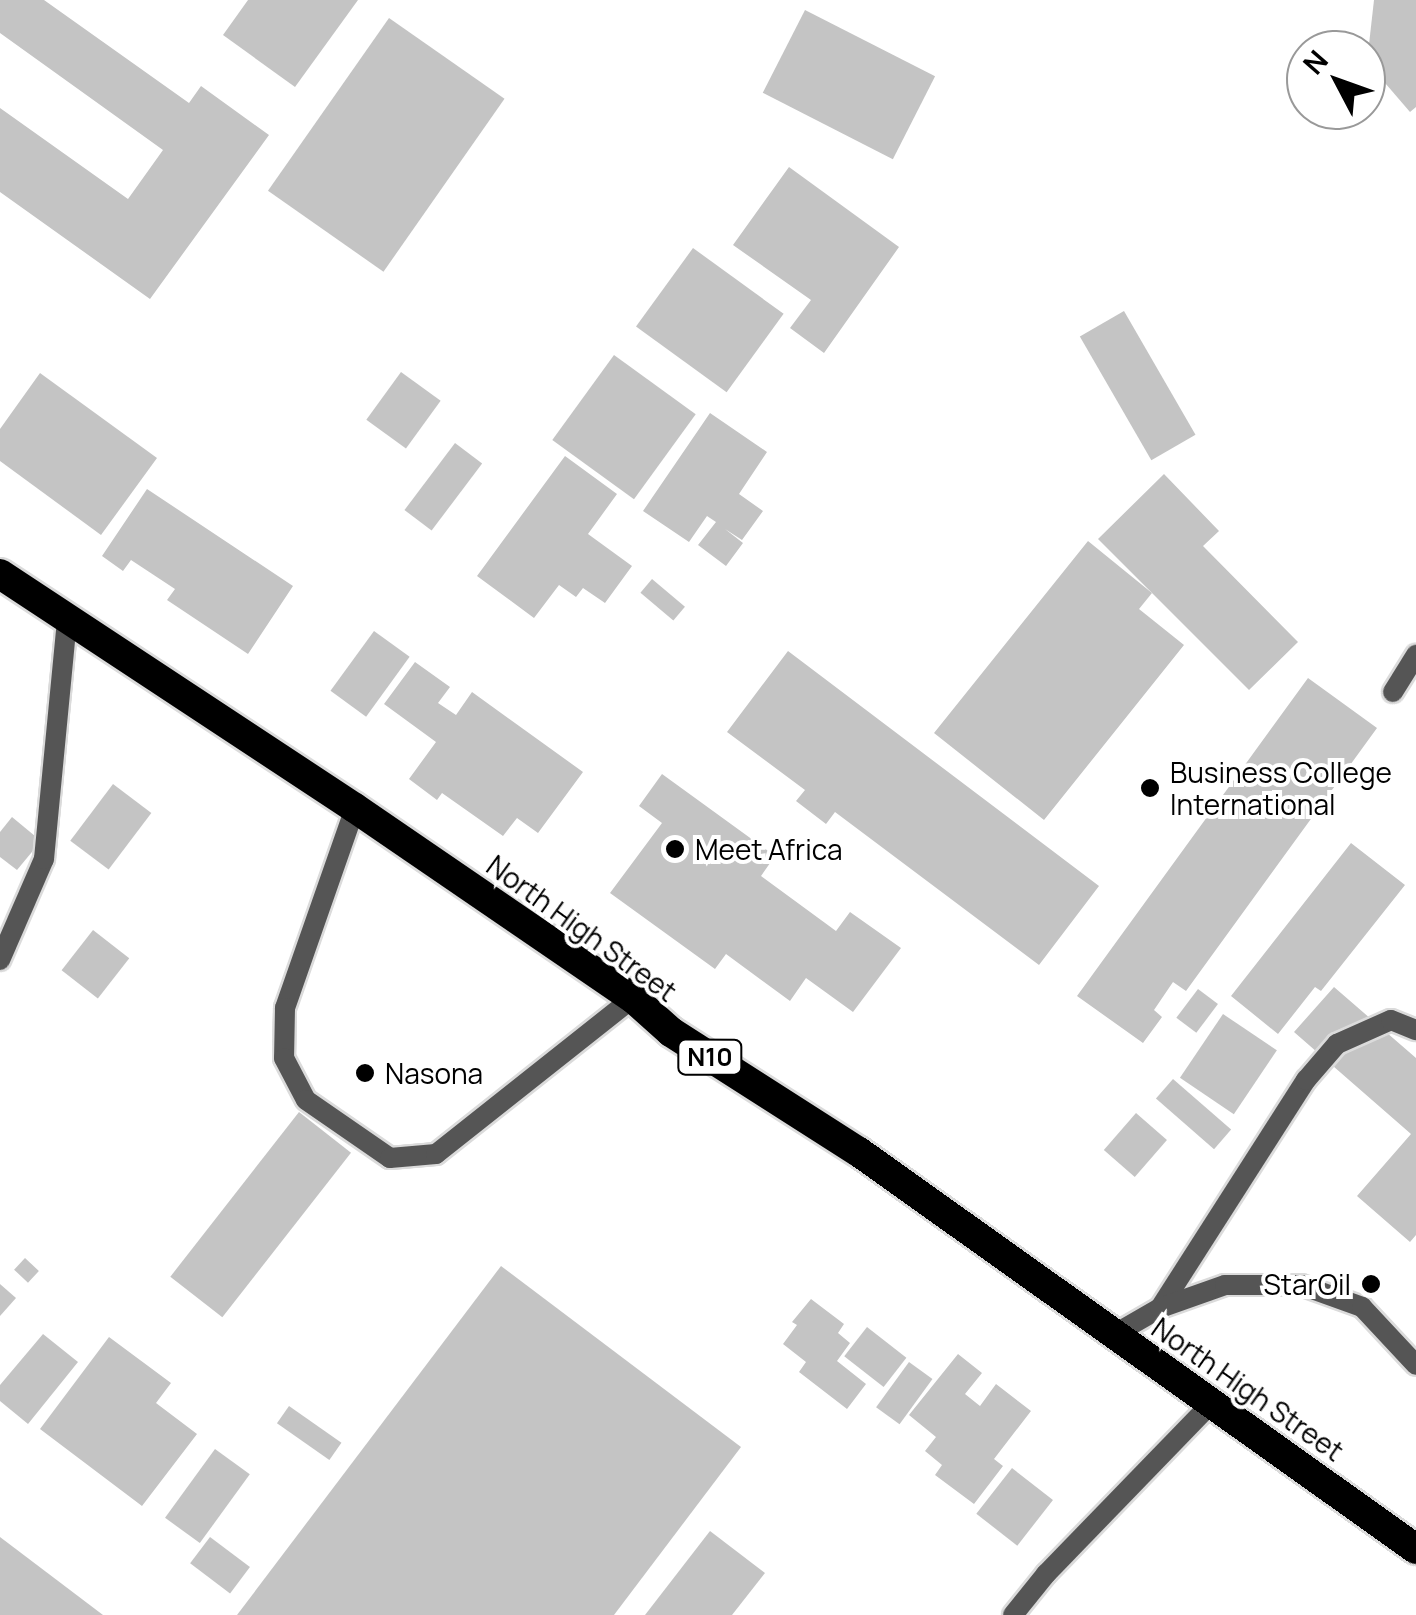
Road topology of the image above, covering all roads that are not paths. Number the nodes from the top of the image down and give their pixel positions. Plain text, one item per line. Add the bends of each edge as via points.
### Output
1 (0, 574) edge
2 (68, 621) junction
3 (1416, 655) edge
4 (1393, 692) dead end
5 (355, 808) junction
6 (0, 960) edge
7 (633, 998) junction
8 (1416, 1030) edge
9 (1160, 1308) junction
10 (1115, 1334) junction
11 (1416, 1365) edge
12 (1212, 1403) junction
13 (1416, 1549) edge
14 (1013, 1615) edge

1 - 2 highway, North High Street / N10
2 - 5 highway, North High Street / N10
2 - 6 street via 44,859
3 - 4 street
5 - 7 highway, North High Street / N10
5 - 7 street via 284,1008 284,1058 306,1100 390,1158 436,1154
7 - 10 highway, North High Street / N10 via 671,1032 859,1152
8 - 9 street via 1391,1020 1337,1044 1306,1080
9 - 10 street
9 - 11 street via 1224,1284 1301,1284 1362,1308
10 - 12 highway, North High Street / N10
12 - 13 highway, North High Street / N10
12 - 14 street

